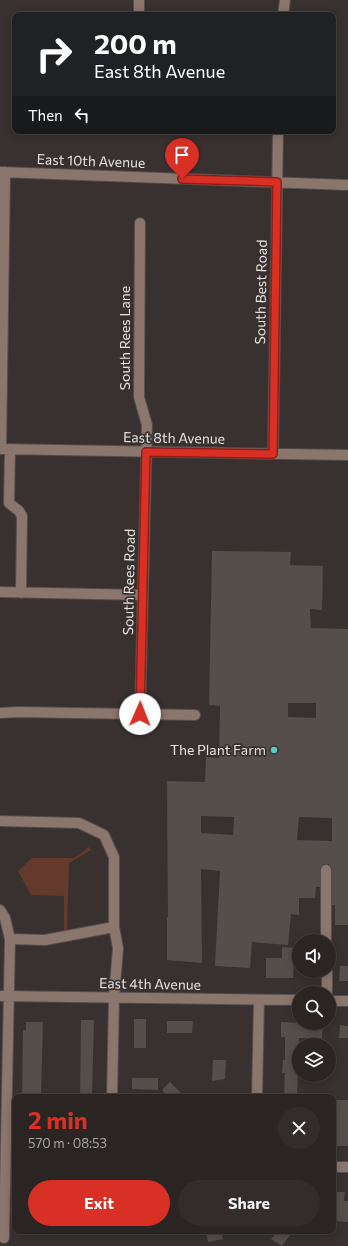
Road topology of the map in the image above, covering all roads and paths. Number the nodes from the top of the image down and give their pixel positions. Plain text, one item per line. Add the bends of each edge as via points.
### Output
1 (139, 0) edge
2 (285, 0) edge
3 (139, 12) edge
4 (283, 12) edge
5 (278, 134) edge
6 (2, 172) edge
7 (277, 182) junction
8 (348, 185) edge
9 (140, 222) dead end
10 (4, 449) edge
11 (146, 452) junction
12 (273, 454) junction
13 (348, 455) edge
14 (0, 592) edge
15 (21, 593) junction
16 (143, 595) junction
17 (0, 713) edge
18 (140, 714) junction
19 (195, 715) dead end
20 (0, 821) edge
21 (326, 870) dead end
22 (0, 910) edge
23 (114, 927) junction
24 (326, 934) edge
25 (10, 939) junction
26 (4, 996) edge
27 (114, 997) junction
28 (259, 1000) junction
29 (292, 1000) edge
30 (336, 1000) edge
31 (348, 1001) edge
32 (112, 1094) edge
33 (257, 1094) edge
34 (336, 1167) edge
35 (348, 1167) edge
36 (4, 1238) dead end

1 - 3 street
2 - 4 street
5 - 7 street, South Best Road
6 - 7 street, East 10th Avenue
6 - 10 street
7 - 8 street, East 10th Avenue
7 - 12 street, South Best Road
9 - 11 street, South Rees Lane via 139,397 146,425
10 - 11 street, East 8th Avenue
10 - 15 street via 9,502 22,516
11 - 12 street, East 8th Avenue
11 - 16 street, South Rees Road
12 - 13 street, East 8th Avenue
14 - 15 street
15 - 16 street
16 - 18 street, South Rees Road
17 - 18 street
18 - 19 street
20 - 23 street via 79,823 104,835 114,857
21 - 24 street
22 - 25 street via 5,918
23 - 25 street via 45,940
23 - 27 street via 118,948
25 - 26 street
26 - 27 street, East 4th Avenue
26 - 36 street
27 - 28 street, East 4th Avenue
27 - 32 street
28 - 29 street, East 4th Avenue
28 - 33 street
30 - 31 street
34 - 35 street

